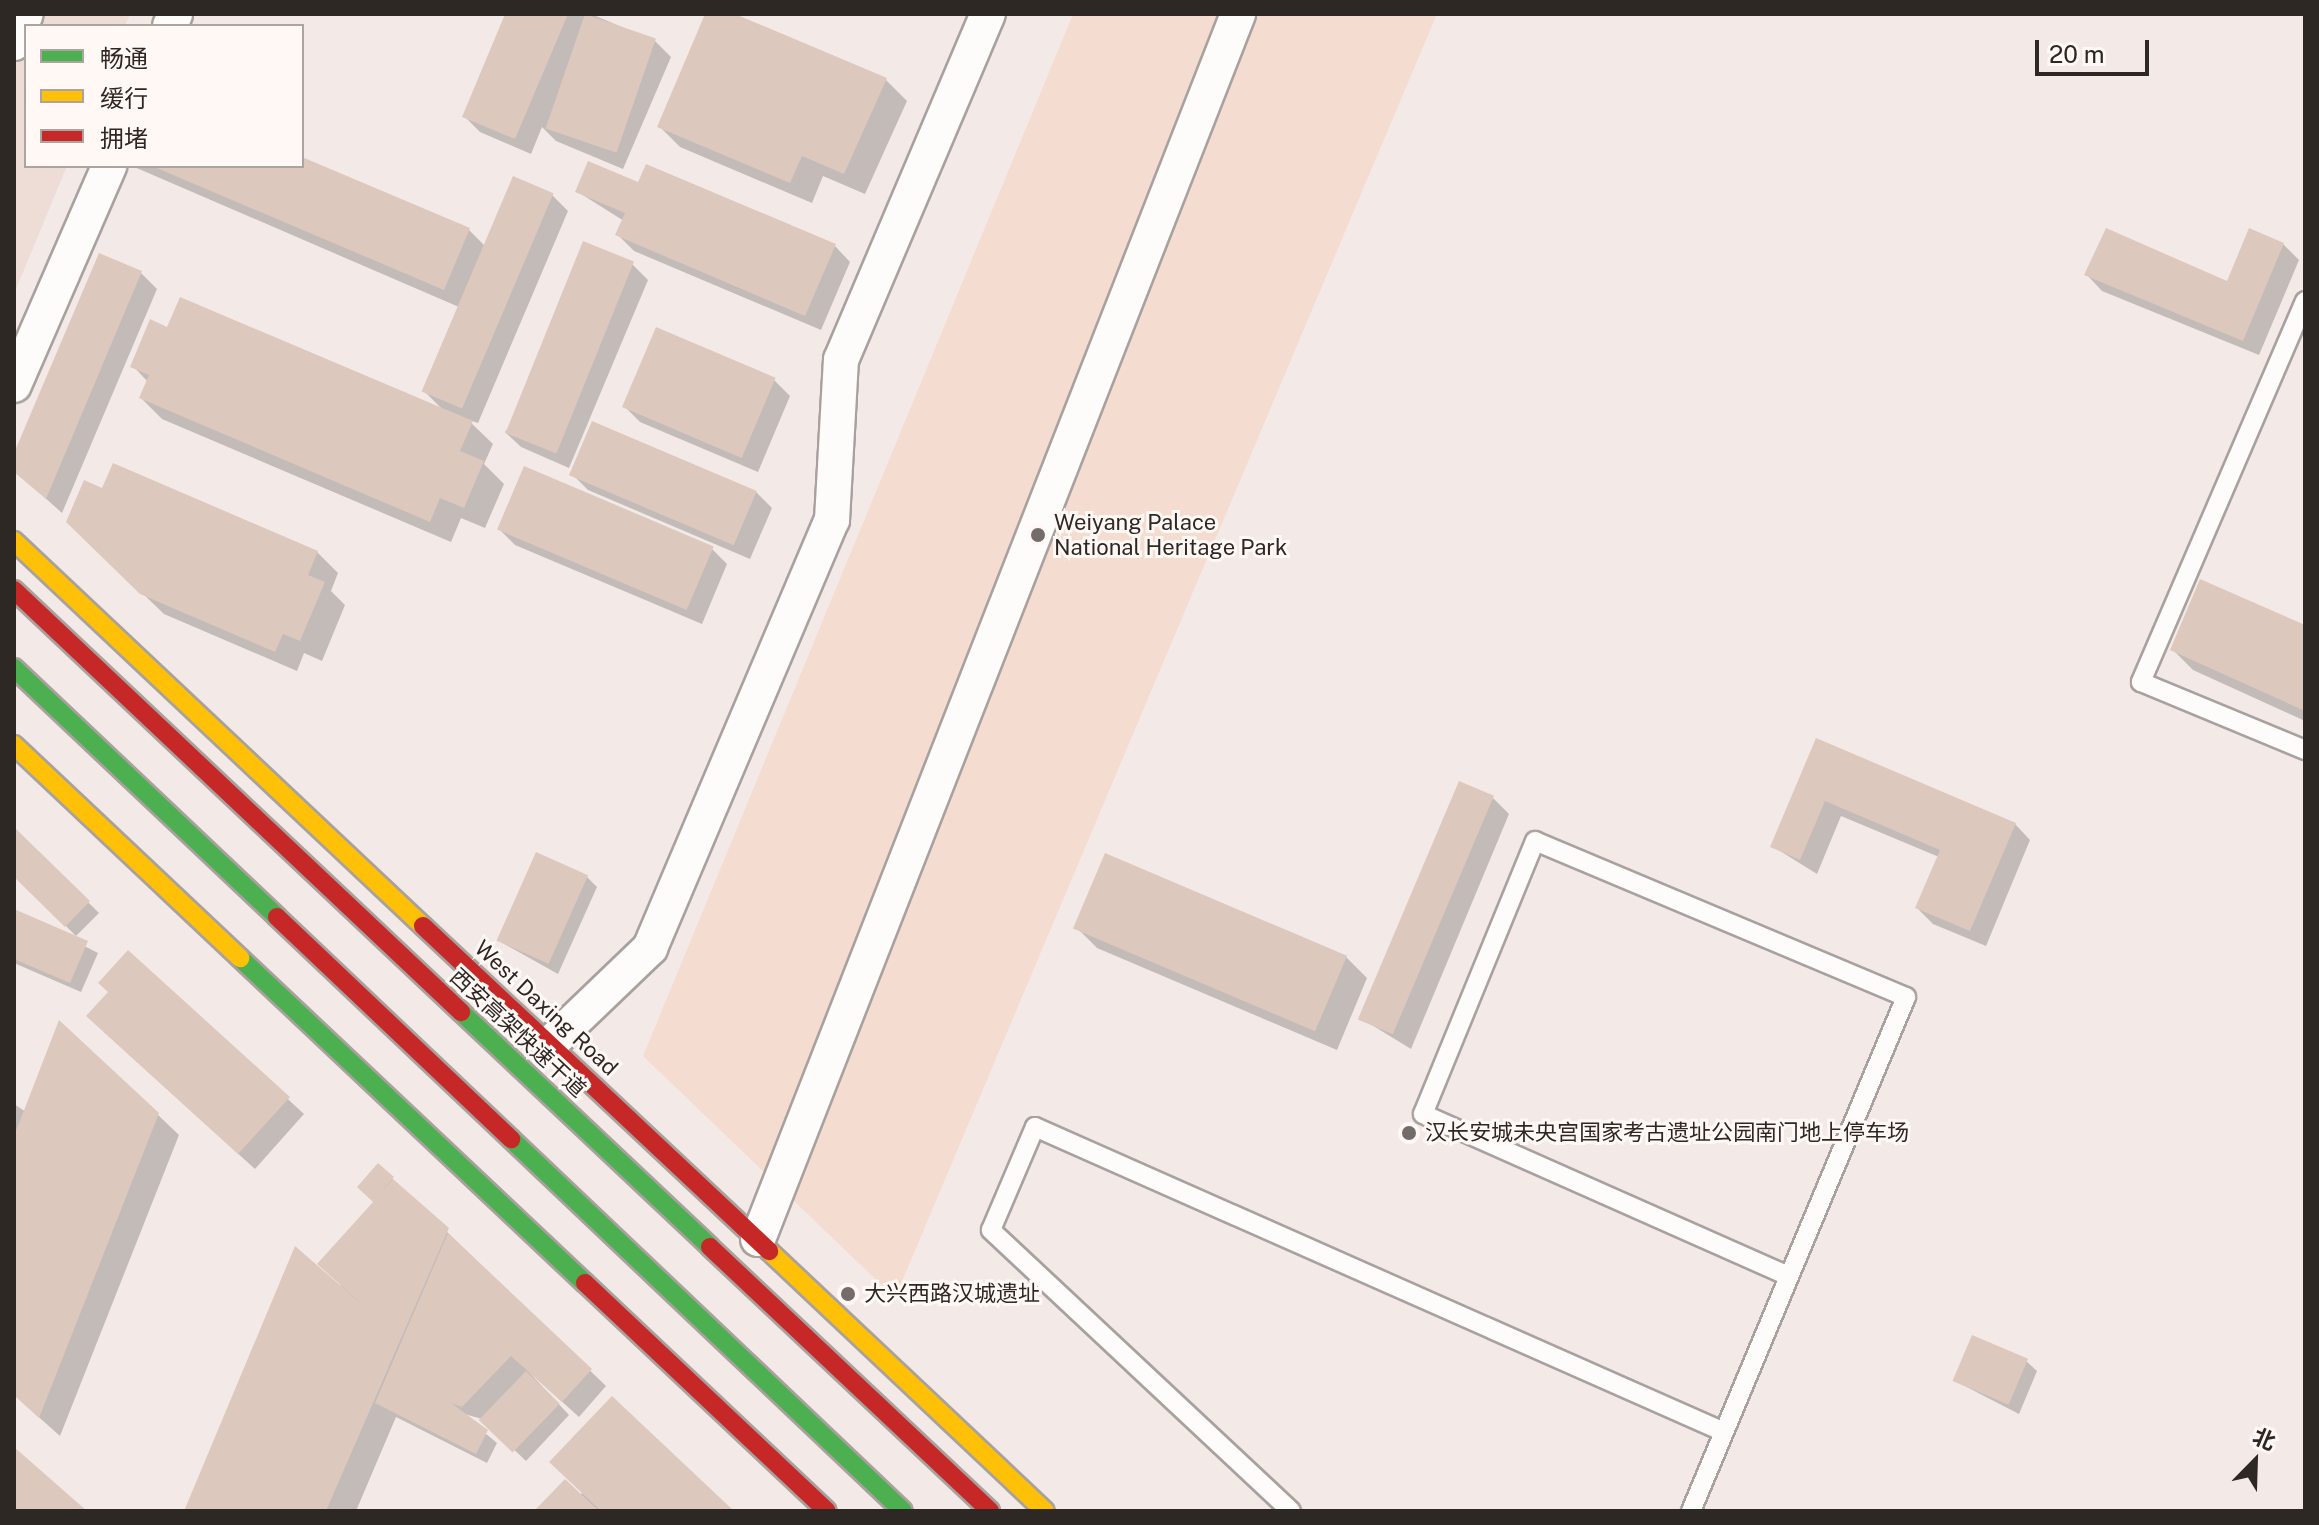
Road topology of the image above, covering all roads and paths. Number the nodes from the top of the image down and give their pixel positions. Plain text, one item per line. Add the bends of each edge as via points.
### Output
1 (26, 14) edge
2 (988, 14) edge
3 (1238, 14) edge
4 (14, 43) edge
5 (108, 168) edge
6 (2305, 301) edge
7 (14, 385) edge
8 (14, 541) edge
9 (14, 590) edge
10 (14, 668) edge
11 (14, 745) edge
12 (2305, 750) edge
13 (550, 1044) junction
14 (758, 1239) junction
15 (1789, 1276) junction
16 (1724, 1432) junction
17 (827, 1511) edge
18 (903, 1511) edge
19 (990, 1511) edge
20 (1045, 1511) edge
21 (1291, 1511) edge
22 (1691, 1511) edge

1 - 4 street
2 - 13 street via 841,360 832,520 650,948
3 - 14 street
5 - 7 street
6 - 12 lane via 2141,682
8 - 13 main road, West Daxing Road
9 - 19 main road, 西安高架快速干道
10 - 18 main road
11 - 17 main road
13 - 14 main road, West Daxing Road
14 - 20 main road, West Daxing Road
15 - 15 lane via 1906,997 1535,841 1423,1114
15 - 16 lane
16 - 21 lane via 1035,1127 991,1230
16 - 22 lane

